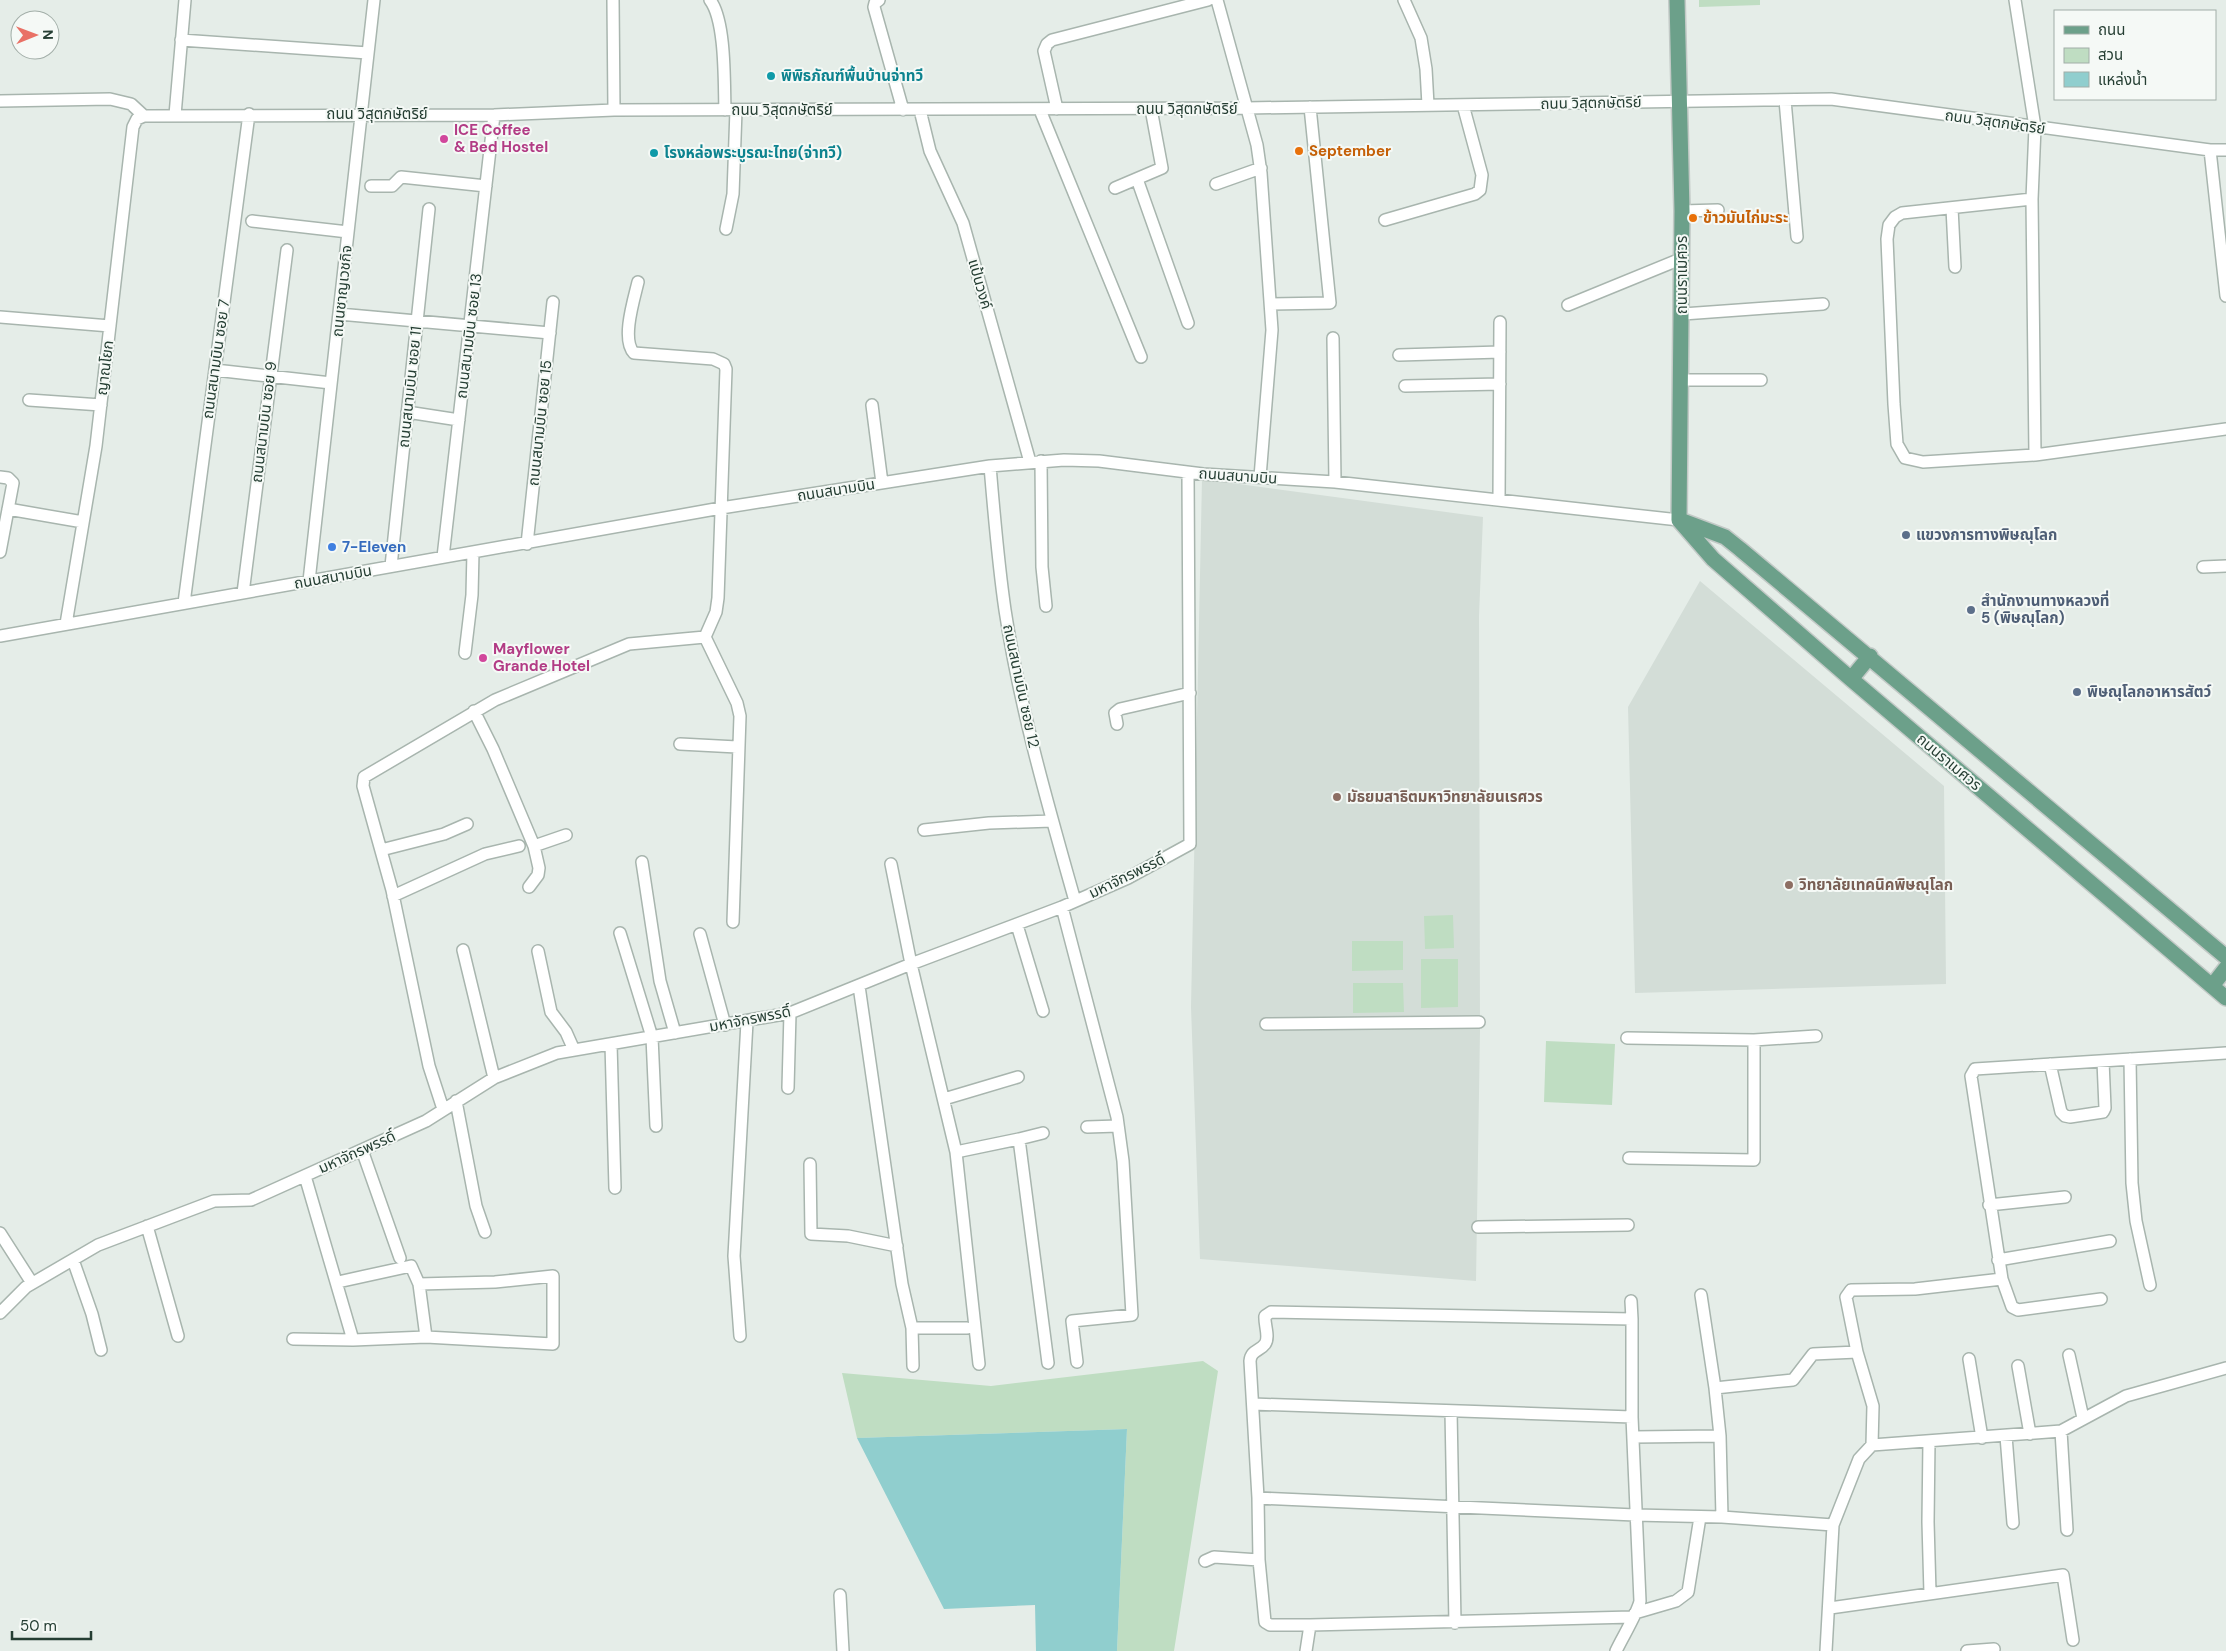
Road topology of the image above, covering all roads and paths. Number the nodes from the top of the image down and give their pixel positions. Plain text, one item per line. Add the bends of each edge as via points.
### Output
1 (185, 0) edge
2 (374, 0) edge
3 (613, 0) edge
4 (710, 0) edge
5 (879, 0) edge
6 (1208, 0) edge
7 (1217, 0) edge
8 (1404, 0) edge
9 (1678, 0) edge
10 (2015, 0) edge
11 (181, 40) junction
12 (368, 53) junction
13 (1785, 100) junction
14 (0, 101) edge
15 (1679, 102) junction
16 (1463, 105) junction
17 (1428, 106) junction
18 (1310, 107) junction
19 (1246, 108) junction
20 (1151, 109) junction
21 (614, 110) junction
22 (730, 110) junction
23 (903, 110) junction
24 (920, 110) junction
25 (1040, 110) junction
26 (1056, 110) junction
27 (249, 114) junction
28 (361, 114) junction
29 (175, 115) junction
30 (494, 115) junction
31 (144, 116) junction
32 (2035, 127) junction
33 (2210, 150) junction
34 (2226, 150) edge
35 (1261, 168) junction
36 (1136, 179) junction
37 (1216, 184) dead end
38 (371, 186) dead end
39 (486, 186) junction
40 (1115, 188) dead end
41 (2032, 199) junction
42 (1952, 208) junction
43 (429, 209) dead end
44 (1718, 210) dead end
45 (1682, 211) junction
46 (1385, 220) dead end
47 (252, 221) dead end
48 (726, 229) dead end
49 (348, 232) junction
50 (1797, 237) dead end
51 (287, 250) dead end
52 (1682, 258) junction
53 (1955, 267) dead end
54 (638, 282) dead end
55 (2226, 296) edge
56 (553, 302) dead end
57 (1271, 304) junction
58 (1823, 304) dead end
59 (1568, 305) dead end
60 (339, 314) junction
61 (1683, 314) junction
62 (0, 317) edge
63 (417, 321) junction
64 (1500, 322) dead end
65 (1188, 323) dead end
66 (110, 326) junction
67 (470, 326) junction
68 (550, 333) junction
69 (1333, 338) dead end
70 (1500, 352) junction
71 (1400, 355) dead end
72 (1141, 357) dead end
73 (215, 370) junction
74 (270, 376) junction
75 (1681, 380) junction
76 (1761, 380) dead end
77 (331, 383) junction
78 (1500, 384) junction
79 (1405, 386) dead end
80 (29, 400) dead end
81 (101, 405) junction
82 (872, 405) dead end
83 (407, 412) junction
84 (459, 420) junction
85 (2226, 429) edge
86 (2035, 455) junction
87 (1036, 461) junction
88 (990, 466) junction
89 (1188, 472) junction
90 (0, 477) edge
91 (1260, 477) junction
92 (1335, 482) junction
93 (882, 483) junction
94 (1499, 500) junction
95 (722, 508) junction
96 (8, 509) junction
97 (1679, 520) junction
98 (83, 522) junction
99 (527, 544) junction
100 (0, 552) edge
101 (474, 552) junction
102 (443, 557) junction
103 (391, 566) junction
104 (2226, 566) edge
105 (2204, 567) dead end
106 (309, 581) junction
107 (243, 593) junction
108 (184, 603) junction
109 (1046, 606) dead end
110 (66, 624) junction
111 (0, 636) edge
112 (705, 637) junction
113 (465, 653) dead end
114 (1870, 656) junction
115 (1851, 680) junction
116 (1190, 693) junction
117 (474, 711) junction
118 (1117, 724) dead end
119 (680, 744) dead end
120 (737, 747) junction
121 (1052, 820) junction
122 (467, 824) dead end
123 (924, 830) dead end
124 (566, 836) dead end
125 (519, 846) dead end
126 (534, 846) junction
127 (381, 850) junction
128 (642, 862) dead end
129 (890, 864) dead end
130 (529, 887) dead end
131 (393, 896) junction
132 (1075, 901) junction
133 (1062, 907) junction
134 (733, 922) dead end
135 (1017, 925) junction
136 (620, 933) dead end
137 (700, 934) dead end
138 (463, 950) dead end
139 (538, 950) dead end
140 (2226, 957) edge
141 (911, 964) junction
142 (2226, 968) edge
143 (859, 986) junction
144 (2212, 986) junction
145 (2226, 998) edge
146 (1043, 1011) dead end
147 (790, 1013) junction
148 (747, 1022) junction
149 (1479, 1022) dead end
150 (724, 1024) junction
151 (1266, 1024) dead end
152 (674, 1033) junction
153 (1816, 1036) dead end
154 (652, 1037) junction
155 (1627, 1038) dead end
156 (1754, 1040) junction
157 (611, 1044) junction
158 (574, 1050) junction
159 (2226, 1053) edge
160 (2130, 1060) junction
161 (2103, 1061) junction
162 (2050, 1064) junction
163 (1018, 1077) dead end
164 (494, 1078) junction
165 (788, 1088) dead end
166 (944, 1099) junction
167 (456, 1101) junction
168 (443, 1109) junction
169 (656, 1126) dead end
170 (1118, 1126) junction
171 (1087, 1127) dead end
172 (1043, 1133) dead end
173 (1019, 1139) junction
174 (362, 1150) junction
175 (956, 1152) junction
176 (1629, 1158) dead end
177 (810, 1164) dead end
178 (305, 1176) junction
179 (616, 1188) dead end
180 (2065, 1197) dead end
181 (1990, 1205) junction
182 (1628, 1225) dead end
183 (147, 1226) junction
184 (1478, 1227) dead end
185 (485, 1232) dead end
186 (0, 1233) edge
187 (2110, 1241) dead end
188 (897, 1246) junction
189 (400, 1258) dead end
190 (73, 1260) junction
191 (1998, 1260) junction
192 (2002, 1279) junction
193 (338, 1282) junction
194 (32, 1283) junction
195 (419, 1284) junction
196 (2150, 1285) dead end
197 (1701, 1295) dead end
198 (2102, 1299) dead end
199 (1631, 1301) dead end
200 (0, 1312) edge
201 (1632, 1319) junction
202 (912, 1328) junction
203 (966, 1328) dead end
204 (178, 1336) dead end
205 (740, 1336) dead end
206 (426, 1337) junction
207 (293, 1339) dead end
208 (354, 1340) junction
209 (101, 1350) dead end
210 (1858, 1352) junction
211 (2070, 1355) dead end
212 (1969, 1359) dead end
213 (1077, 1362) dead end
214 (980, 1364) dead end
215 (1048, 1364) dead end
216 (913, 1366) dead end
217 (2018, 1366) dead end
218 (2226, 1368) edge
219 (1716, 1388) junction
220 (1253, 1404) junction
221 (1451, 1411) junction
222 (1632, 1417) junction
223 (2083, 1418) junction
224 (2061, 1431) junction
225 (2030, 1434) junction
226 (1720, 1436) junction
227 (2006, 1436) junction
228 (1634, 1437) junction
229 (1982, 1438) junction
230 (1929, 1441) junction
231 (1872, 1445) junction
232 (1258, 1498) junction
233 (1453, 1507) junction
234 (1635, 1516) junction
235 (1700, 1517) junction
236 (1722, 1517) junction
237 (2013, 1523) dead end
238 (1833, 1525) junction
239 (2067, 1530) dead end
240 (1258, 1560) junction
241 (1205, 1561) dead end
242 (1930, 1594) junction
243 (840, 1596) dead end
244 (1830, 1608) junction
245 (1633, 1615) junction
246 (1455, 1623) junction
247 (1310, 1625) junction
248 (2073, 1640) dead end
249 (1994, 1649) dead end
250 (844, 1651) edge
251 (1306, 1651) edge
252 (1616, 1651) edge
253 (1826, 1651) edge
254 (1967, 1651) edge

1 - 11 street
2 - 12 street, ถนนชาญเวชกิจ
3 - 21 street
4 - 22 street via 720,28
5 - 23 street via 874,7
6 - 26 street via 1052,40 1044,51
7 - 19 street
8 - 17 street via 1421,38
9 - 15 main road, ถนนราเมศวร
10 - 32 street
11 - 12 street
11 - 29 street
12 - 28 street, ถนนชาญเวชกิจ
13 - 15 street, ถนน วิสุตกษัตริย์
13 - 32 street, ถนน วิสุตกษัตริย์ via 1831,100
13 - 50 street
14 - 31 street via 110,99 131,104
15 - 16 street, ถนน วิสุตกษัตริย์
15 - 45 main road, ถนนราเมศวร
16 - 17 street, ถนน วิสุตกษัตริย์
16 - 46 street via 1482,175 1480,190
17 - 18 street, ถนน วิสุตกษัตริย์
18 - 19 street, ถนน วิสุตกษัตริย์
18 - 57 street via 1330,303
19 - 20 street, ถนน วิสุตกษัตริย์
19 - 35 street
20 - 26 street, ถนน วิสุตกษัตริย์
20 - 36 street via 1162,168
21 - 22 street, ถนน วิสุตกษัตริย์
21 - 30 street, ถนน วิสุตกษัตริย์
22 - 23 street, ถนน วิสุตกษัตริย์
22 - 48 street via 734,185
23 - 24 street, ถนน วิสุตกษัตริย์
24 - 25 street, ถนน วิสุตกษัตริย์
24 - 87 street, แป้นวงค์ via 930,150 962,223
25 - 26 street, ถนน วิสุตกษัตริย์
25 - 72 street
27 - 28 street, ถนน วิสุตกษัตริย์
27 - 29 street, ถนน วิสุตกษัตริย์
27 - 73 street, ถนนสนามบิน ซอย 7
28 - 30 street, ถนน วิสุตกษัตริย์
28 - 49 street, ถนนชาญเวชกิจ
29 - 31 street, ถนน วิสุตกษัตริย์
30 - 39 street, ถนนสนามบิน ซอย 13
31 - 66 street, ญาณโยก via 137,119 133,127
32 - 33 street, ถนน วิสุตกษัตริย์
32 - 41 street
33 - 34 street, ถนน วิสุตกษัตริย์
33 - 55 street
35 - 37 street
35 - 57 street
36 - 40 street
36 - 65 street
38 - 39 street via 392,186 401,177
39 - 67 street, ถนนสนามบิน ซอย 13
41 - 42 street
41 - 86 street
42 - 53 street
42 - 86 street via 1902,214 1894,217 1889,225 1887,263 1897,444 1905,458 1923,462
43 - 63 street, ถนนสนามบิน ซอย 11
44 - 45 street
45 - 52 main road, ถนนราเมศวร
47 - 49 street
49 - 60 street, ถนนชาญเวชกิจ
51 - 74 street, ถนนสนามบิน ซอย 9
52 - 59 street
52 - 61 main road, ถนนราเมศวร
54 - 95 street via 628,334 628,344 634,353 713,359 724,364 727,381
56 - 68 street, ถนนสนามบิน ซอย 15
57 - 91 street via 1271,355
58 - 61 street
60 - 63 street
60 - 77 street, ถนนชาญเวชกิจ
61 - 75 main road, ถนนราเมศวร
62 - 66 street
63 - 67 street
63 - 83 street, ถนนสนามบิน ซอย 11
64 - 70 street
66 - 81 street, ญาณโยก
67 - 68 street
67 - 84 street, ถนนสนามบิน ซอย 13
68 - 99 street, ถนนสนามบิน ซอย 15
69 - 92 street
70 - 71 street
70 - 78 street
73 - 74 street
73 - 108 street, ถนนสนามบิน ซอย 7
74 - 77 street
74 - 107 street, ถนนสนามบิน ซอย 9
75 - 76 street
75 - 97 main road, ถนนราเมศวร
77 - 106 street, ถนนชาญเวชกิจ
78 - 79 street
78 - 94 street
80 - 81 street
81 - 98 street, ญาณโยก
82 - 93 street
83 - 84 street
83 - 103 street, ถนนสนามบิน ซอย 11
84 - 102 street, ถนนสนามบิน ซอย 13
85 - 86 street
87 - 88 street, ถนนสนามบิน
87 - 89 street, ถนนสนามบิน via 1099,461
87 - 109 street, แป้นวงค์
88 - 93 street, ถนนสนามบิน
88 - 121 street, ถนนสนามบิน ซอย 12 via 1005,609 1022,702
89 - 91 street, ถนนสนามบิน
89 - 116 street, มหาจักรพรรดิ์
90 - 96 street via 13,483
91 - 92 street, ถนนสนามบิน
92 - 94 street, ถนนสนามบิน
93 - 95 street, ถนนสนามบิน
94 - 97 street, ถนนสนามบิน
95 - 99 street, ถนนสนามบิน
95 - 112 street via 718,598 716,612
96 - 98 street
96 - 100 street
97 - 114 main road, ถนนราเมศวร via 1725,537
97 - 115 main road, ถนนราเมศวร via 1713,559
98 - 110 street, ญาณโยก
99 - 101 street, ถนนสนามบิน
101 - 102 street, ถนนสนามบิน
101 - 113 street
102 - 103 street, ถนนสนามบิน
103 - 106 street, ถนนสนามบิน
104 - 105 street
106 - 107 street, ถนนสนามบิน
107 - 108 street, ถนนสนามบิน
108 - 110 street, ถนนสนามบิน
110 - 111 street, ถนนสนามบิน
112 - 117 street via 629,644
112 - 120 street via 737,703 740,716
114 - 115 main road
114 - 140 main road, ถนนราเมศวร
115 - 144 main road, ถนนราเมศวร
116 - 118 street via 1120,709 1115,713
116 - 132 street, มหาจักรพรรดิ์ via 1190,844 1128,878
117 - 126 street
117 - 127 street via 364,778 363,786
119 - 120 street
120 - 134 street
121 - 123 street
121 - 132 street, ถนนสนามบิน ซอย 12
122 - 127 street via 444,834
124 - 126 street
125 - 131 street via 485,854
126 - 130 street via 539,868
127 - 131 street
128 - 152 street via 660,980
129 - 141 street
131 - 168 street via 429,1066
132 - 133 street, มหาจักรพรรดิ์
133 - 135 street, มหาจักรพรรดิ์
133 - 170 street
135 - 141 street, มหาจักรพรรดิ์
135 - 146 street
136 - 154 street
137 - 150 street
138 - 164 street
139 - 158 street via 551,1012
141 - 143 street, มหาจักรพรรดิ์
141 - 166 street
142 - 144 main road
143 - 147 street, มหาจักรพรรดิ์
143 - 188 street
144 - 145 main road, ถนนราเมศวร
147 - 148 street, มหาจักรพรรดิ์
147 - 165 street
148 - 150 street, มหาจักรพรรดิ์
148 - 205 street via 734,1256
149 - 151 street
150 - 152 street, มหาจักรพรรดิ์
152 - 154 street, มหาจักรพรรดิ์
153 - 156 street
154 - 157 street, มหาจักรพรรดิ์
154 - 169 street
155 - 156 street
156 - 176 street via 1754,1160
157 - 158 street, มหาจักรพรรดิ์
157 - 179 street
158 - 164 street, มหาจักรพรรดิ์ via 557,1053
159 - 160 street
160 - 161 street
160 - 196 street via 2134,1202
161 - 162 street
161 - 162 street via 2103,1112 2070,1117 2061,1112
162 - 181 street via 1975,1069 1971,1076
163 - 166 street
164 - 167 street, มหาจักรพรรดิ์
166 - 175 street
167 - 168 street, มหาจักรพรรดิ์
167 - 185 street via 476,1206
168 - 174 street, มหาจักรพรรดิ์ via 426,1121
170 - 171 street
170 - 213 street via 1132,1315 1072,1321
172 - 173 street
173 - 175 street
173 - 215 street
174 - 178 street, มหาจักรพรรดิ์
174 - 189 street
175 - 214 street
177 - 188 street via 811,1234 848,1236
178 - 183 street, มหาจักรพรรดิ์ via 251,1200 214,1201
178 - 193 street
180 - 181 street
181 - 191 street
182 - 184 street
183 - 190 street, มหาจักรพรรดิ์ via 98,1245
183 - 204 street
186 - 194 street
187 - 191 street
188 - 202 street
190 - 194 street, มหาจักรพรรดิ์
190 - 209 street
191 - 192 street
192 - 198 street via 2012,1307 2018,1310
192 - 210 street via 1915,1289 1851,1290 1846,1297
193 - 195 street via 411,1266
193 - 208 street
194 - 200 street, มหาจักรพรรดิ์
195 - 206 street
195 - 206 street via 495,1282 553,1276 553,1344
197 - 219 street
199 - 201 street
201 - 220 street via 1271,1312 1265,1316 1267,1340 1250,1356
201 - 222 street
202 - 203 street
202 - 216 street
206 - 208 street
207 - 208 street
210 - 219 street via 1813,1354 1792,1380
210 - 231 street via 1873,1406
211 - 223 street
212 - 229 street
217 - 225 street
218 - 223 street via 2126,1396
219 - 226 street
220 - 221 street
220 - 232 street
221 - 222 street
221 - 233 street
222 - 228 street
223 - 224 street
224 - 225 street
224 - 239 street
225 - 227 street
226 - 228 street
226 - 236 street
227 - 229 street
227 - 237 street
228 - 234 street
229 - 230 street
230 - 231 street
230 - 242 street
231 - 238 street via 1859,1459
232 - 233 street
232 - 240 street
233 - 234 street
233 - 246 street
234 - 235 street
234 - 245 street via 1640,1601
235 - 236 street
235 - 245 street via 1688,1592 1676,1602
236 - 238 street
238 - 244 street
240 - 241 street via 1214,1557
240 - 247 street via 1265,1622 1270,1625
242 - 244 street
242 - 248 street via 2064,1575
243 - 250 street
244 - 253 street
245 - 246 street
245 - 252 street
246 - 247 street
247 - 251 street
249 - 254 street

